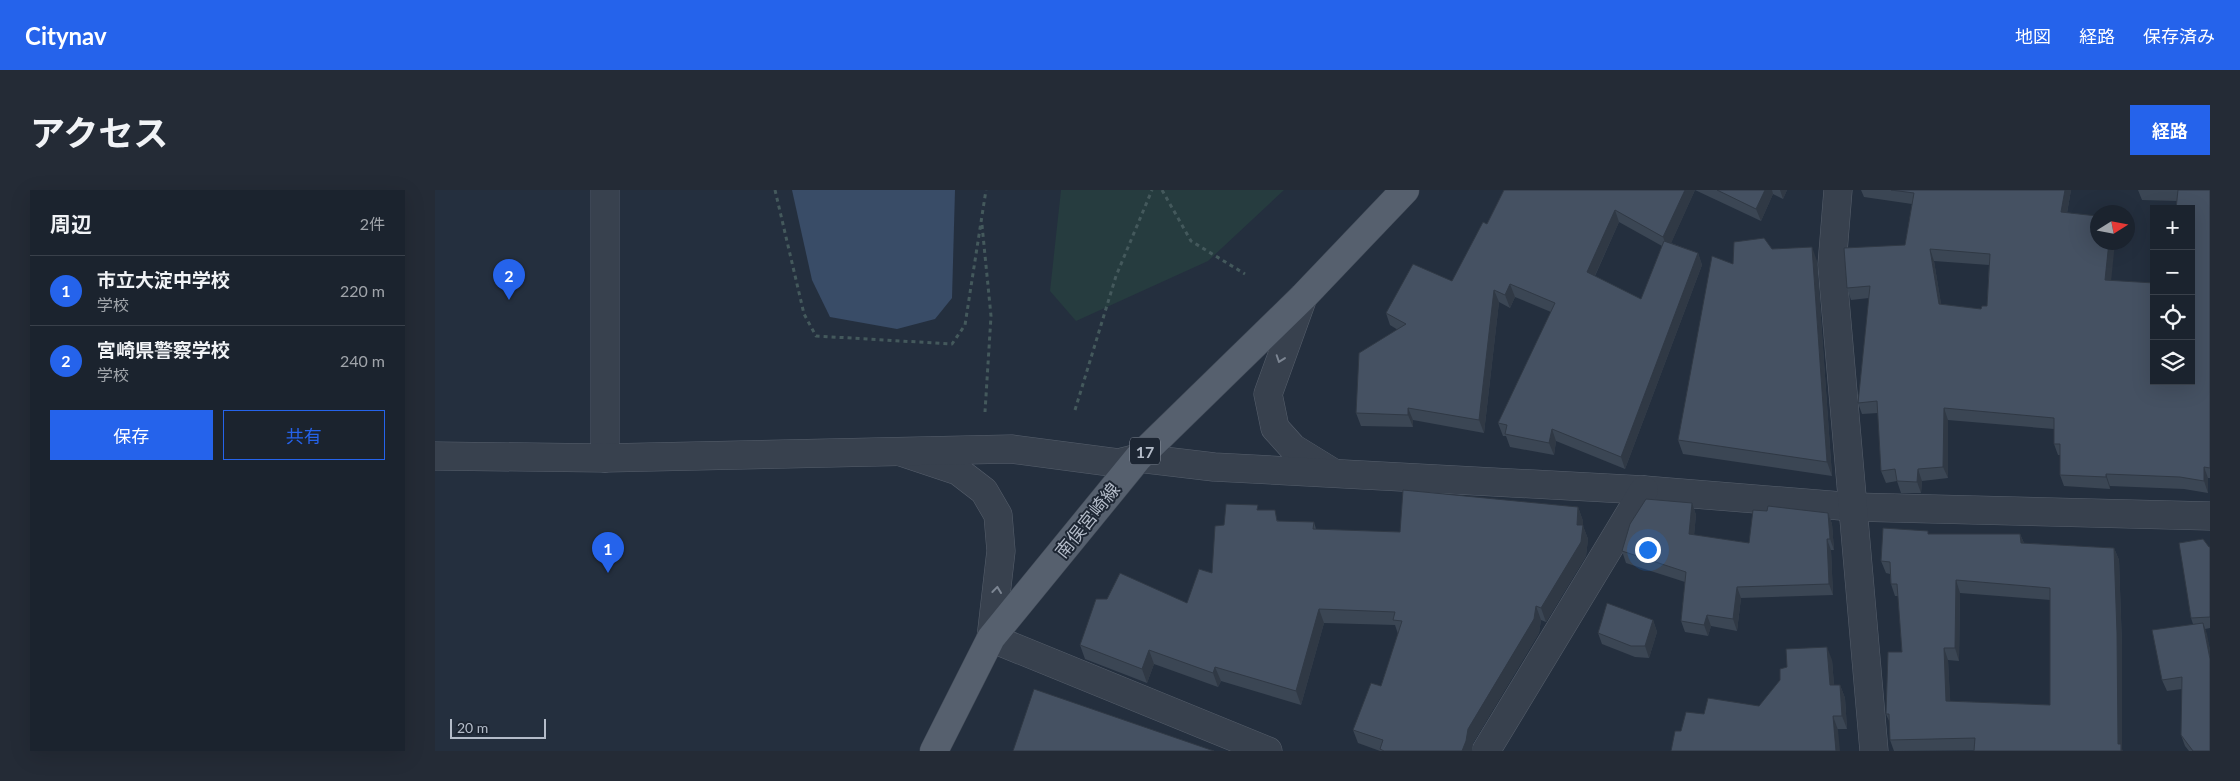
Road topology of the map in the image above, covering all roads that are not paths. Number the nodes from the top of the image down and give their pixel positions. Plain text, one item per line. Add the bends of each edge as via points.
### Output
1 (605, 190) edge
2 (1405, 190) edge
3 (1838, 190) edge
4 (1303, 297) junction
5 (899, 452) junction
6 (435, 456) edge
7 (605, 458) junction
8 (1138, 458) junction
9 (1335, 474) junction
10 (1644, 490) junction
11 (1854, 507) junction
12 (2210, 516) edge
13 (991, 638) junction
14 (934, 751) edge
15 (1268, 751) edge
16 (1486, 751) edge
17 (1874, 751) edge

1 - 7 street
2 - 4 main road, 南俣宮崎線 / 17
3 - 11 street via 1832,265
4 - 8 main road, 南俣宮崎線 / 17
4 -> 9 street via 1268,394 1275,428 1293,448
5 - 7 street
5 - 8 street via 1011,449 1118,463
13 -> 5 street via 1001,551 998,515 984,491 958,471
6 - 7 street
8 - 9 street via 1215,467
8 - 13 main road, 南俣宮崎線 / 17
9 - 10 street
10 - 11 street
10 - 16 street
11 - 12 street
11 - 17 street
13 - 14 main road, 南俣宮崎線 / 17
13 - 15 street

